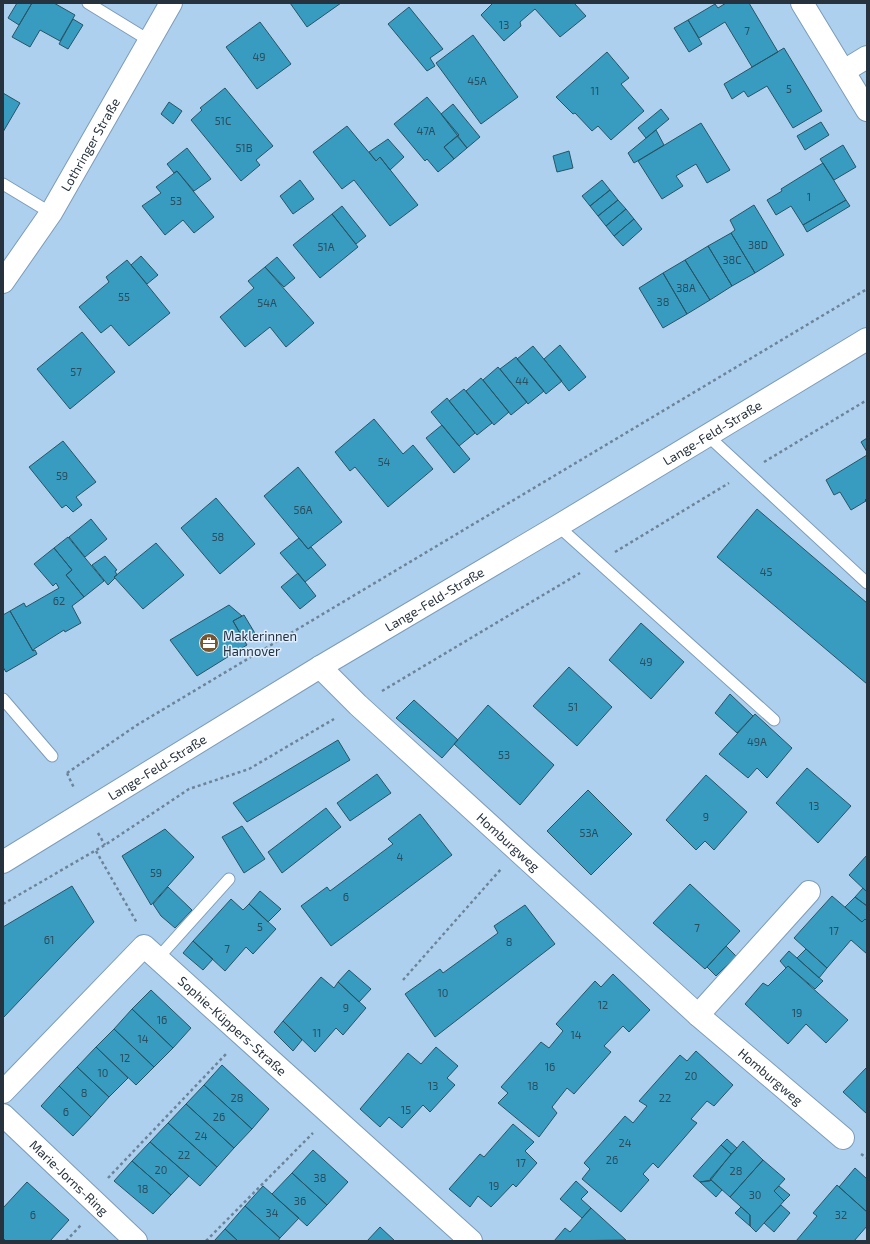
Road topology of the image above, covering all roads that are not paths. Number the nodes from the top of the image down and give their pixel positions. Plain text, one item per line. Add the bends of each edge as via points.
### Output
1 (88, 3) edge
2 (172, 3) edge
3 (802, 3) edge
4 (150, 42) junction
5 (867, 57) edge
6 (844, 71) junction
7 (867, 110) edge
8 (3, 184) edge
9 (51, 213) junction
10 (3, 282) edge
11 (867, 339) edge
12 (708, 435) junction
13 (558, 526) junction
14 (867, 583) edge
15 (320, 666) junction
16 (3, 699) edge
17 (774, 720) dead end
18 (52, 756) dead end
19 (3, 862) edge
20 (229, 879) dead end
21 (809, 892) dead end
22 (151, 952) junction
23 (698, 1016) junction
24 (3, 1092) edge
25 (3, 1114) edge
26 (843, 1138) dead end
27 (136, 1241) edge
28 (471, 1241) edge

1 - 4 lane
2 - 4 street, Lothringer Straße
3 - 6 street
4 - 9 street, Lothringer Straße
5 - 6 street
6 - 7 street
8 - 9 lane
9 - 10 street, Lothringer Straße
11 - 12 street, Lange-Feld-Straße
12 - 13 street, Lange-Feld-Straße
12 - 14 lane
13 - 15 street, Lange-Feld-Straße
13 - 17 lane
15 - 19 street, Lange-Feld-Straße
15 - 23 street, Homburgweg via 358,705
16 - 18 lane
20 - 22 lane
21 - 23 street
22 - 24 street
22 - 28 street, Sophie-Küppers-Straße
23 - 26 street, Homburgweg
25 - 27 street, Marie-Jorns-Ring

